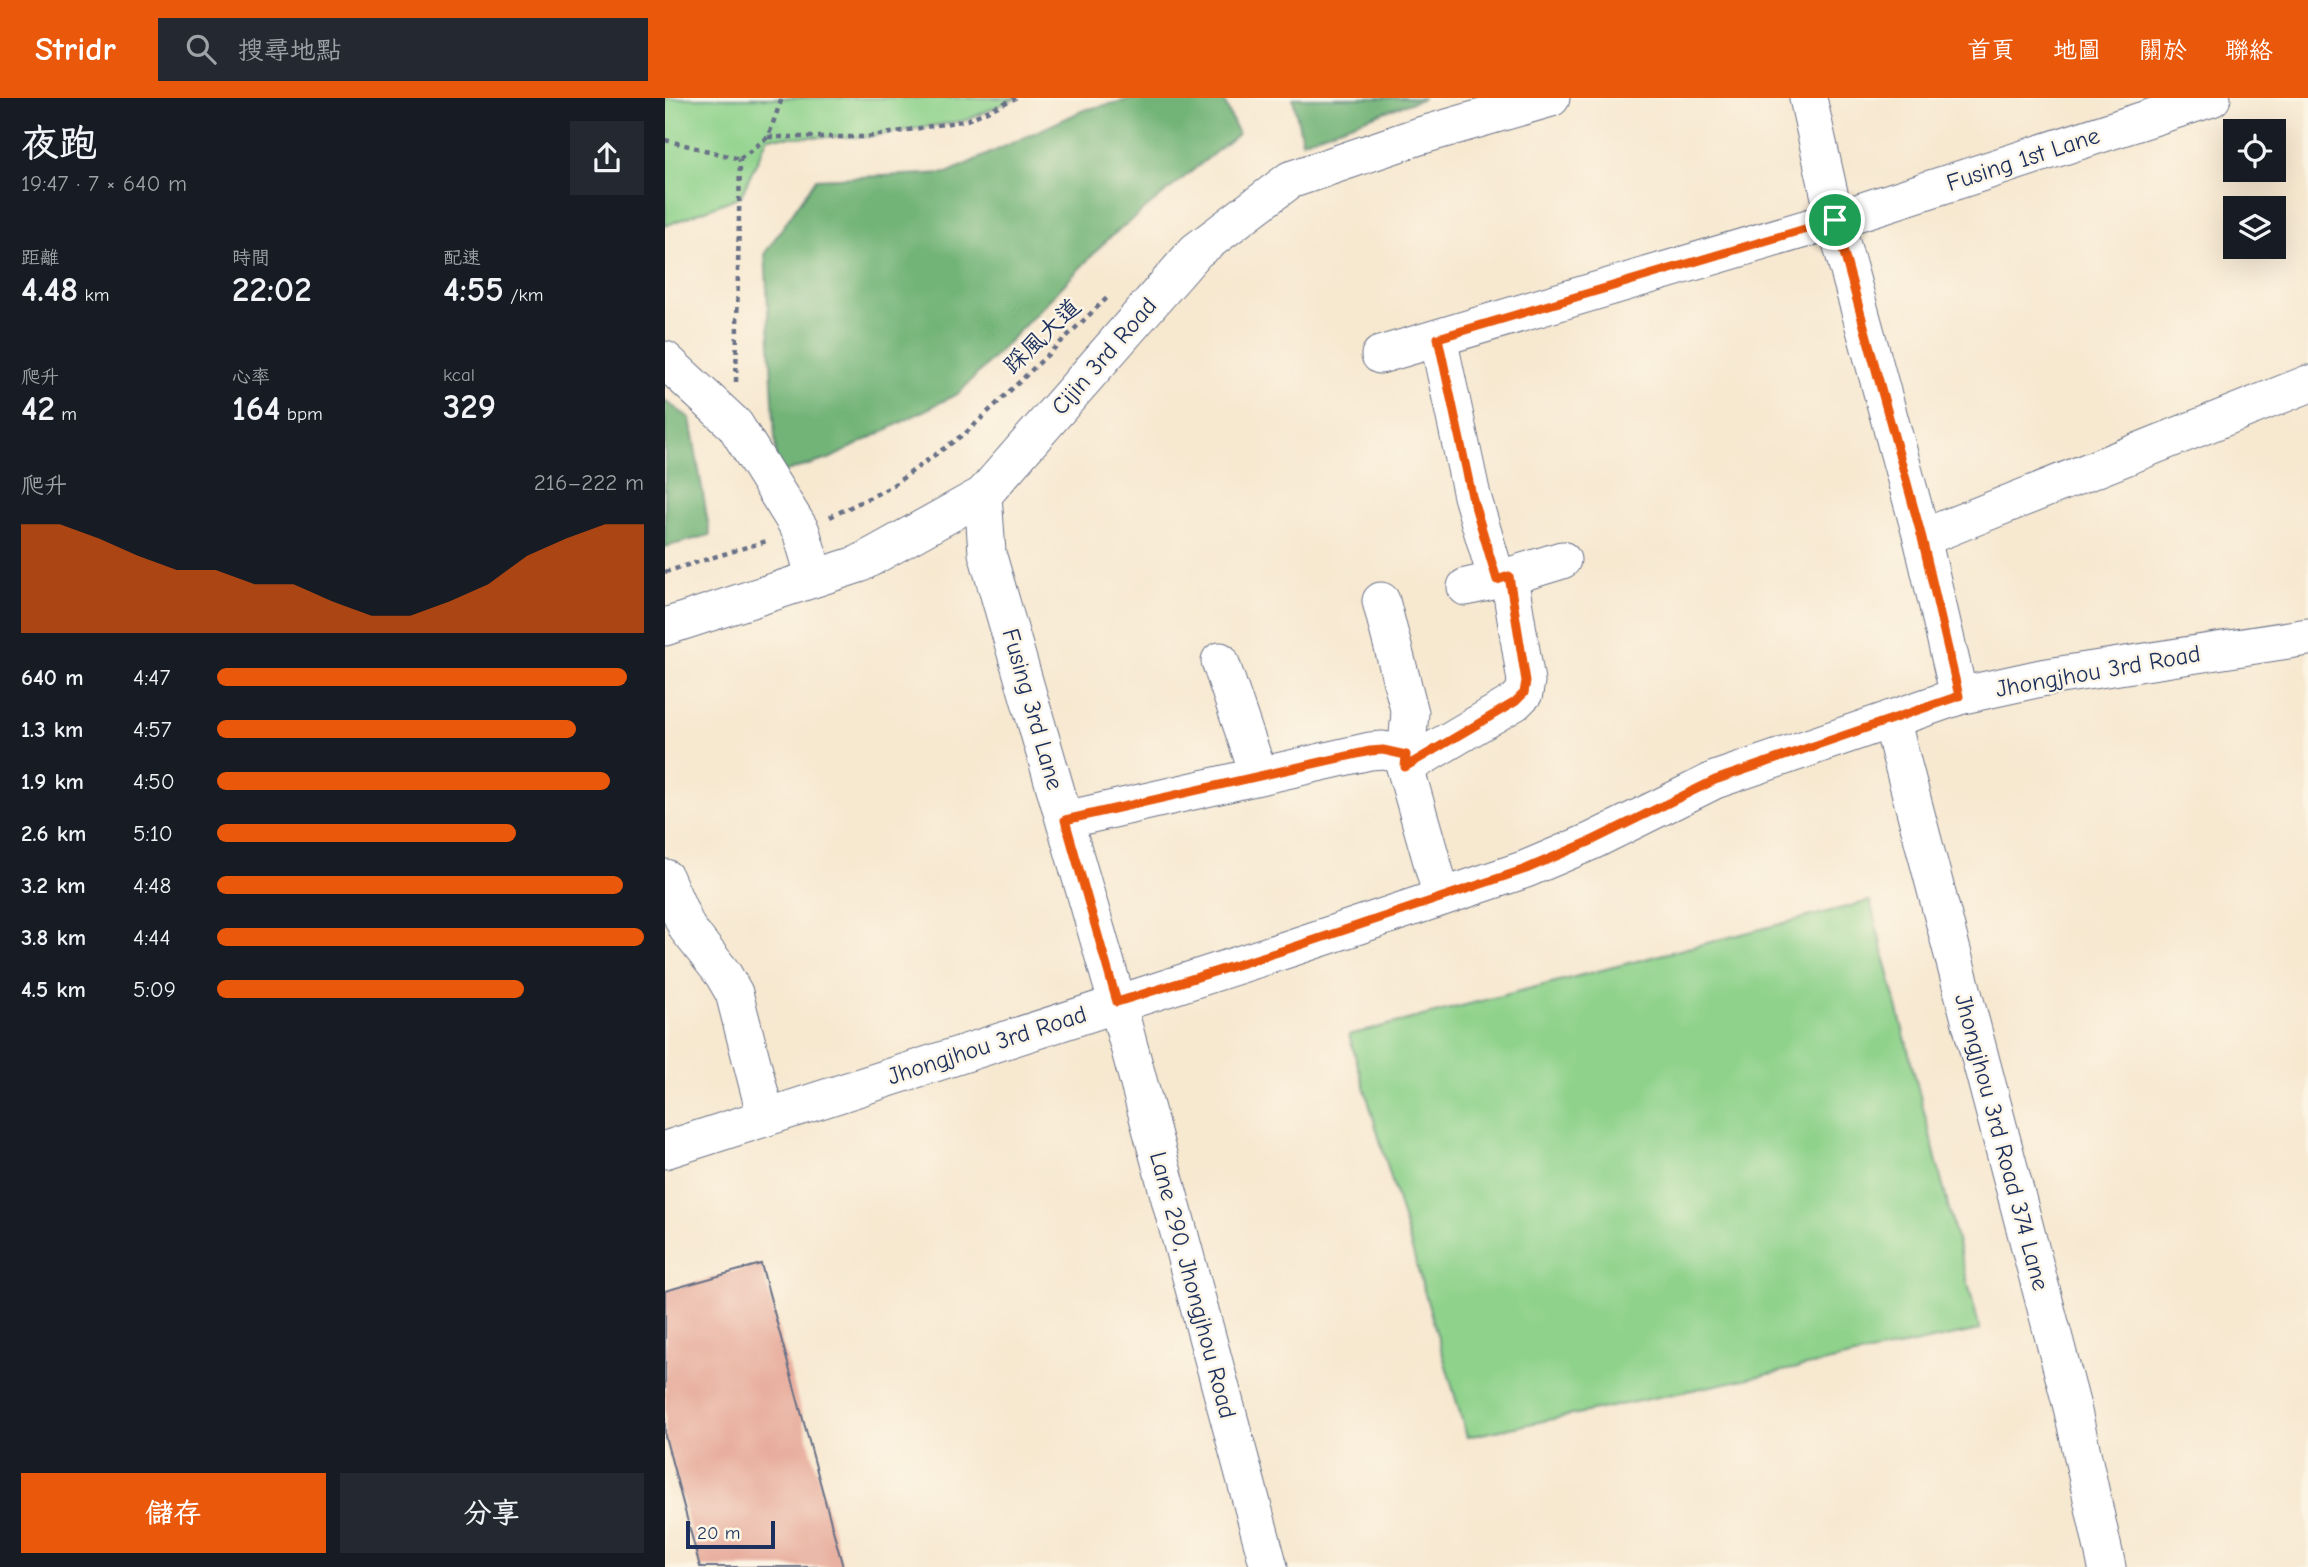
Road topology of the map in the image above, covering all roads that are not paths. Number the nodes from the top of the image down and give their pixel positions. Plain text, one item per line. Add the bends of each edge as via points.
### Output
1 (1551, 98) edge
2 (1808, 98) edge
3 (2212, 98) edge
4 (1835, 220) junction
5 (1438, 338) junction
6 (1380, 355) dead end
7 (665, 360) edge
8 (2308, 384) edge
9 (983, 495) junction
10 (1922, 538) junction
11 (1562, 560) dead end
12 (815, 578) junction
13 (1491, 581) junction
14 (1381, 601) dead end
15 (665, 627) edge
16 (2308, 638) edge
17 (1220, 660) dead end
18 (1959, 696) junction
19 (1891, 719) junction
20 (1406, 761) junction
21 (1259, 776) junction
22 (1065, 820) junction
23 (665, 878) edge
24 (1442, 897) junction
25 (1117, 1002) junction
26 (766, 1117) junction
27 (665, 1150) edge
28 (1269, 1567) edge
29 (2107, 1567) edge

1 - 9 street, Cijin 3rd Road via 1290,180 1196,251
2 - 4 street
3 - 4 street, Fusing 1st Lane
4 - 5 street, Fusing 1st Lane
4 - 10 street
5 - 6 street, Fusing 1st Lane
5 - 13 street
7 - 12 street via 735,425 801,531
8 - 10 street
9 - 12 street, Cijin 3rd Road via 859,564
9 - 22 street, Fusing 3rd Lane via 988,553
10 - 18 street
11 - 13 street
12 - 15 street, Cijin 3rd Road
13 - 20 street via 1526,681 1524,693
14 - 20 street via 1410,713
16 - 18 street, Jhongjhou 3rd Road via 2041,678
17 - 21 street
18 - 19 street, Jhongjhou 3rd Road
19 - 24 street, Jhongjhou 3rd Road via 1715,780 1526,869
19 - 29 street, Jhongjhou 3rd Road 374 Lane via 2072,1407
20 - 21 street via 1383,750 1370,751
20 - 24 street
21 - 22 street
22 - 25 street, Fusing 3rd Lane
23 - 26 street via 687,928 734,992
24 - 25 street, Jhongjhou 3rd Road
25 - 26 street, Jhongjhou 3rd Road
25 - 28 street, Lane 290, Jhongjhou Road
26 - 27 street, Jhongjhou 3rd Road

